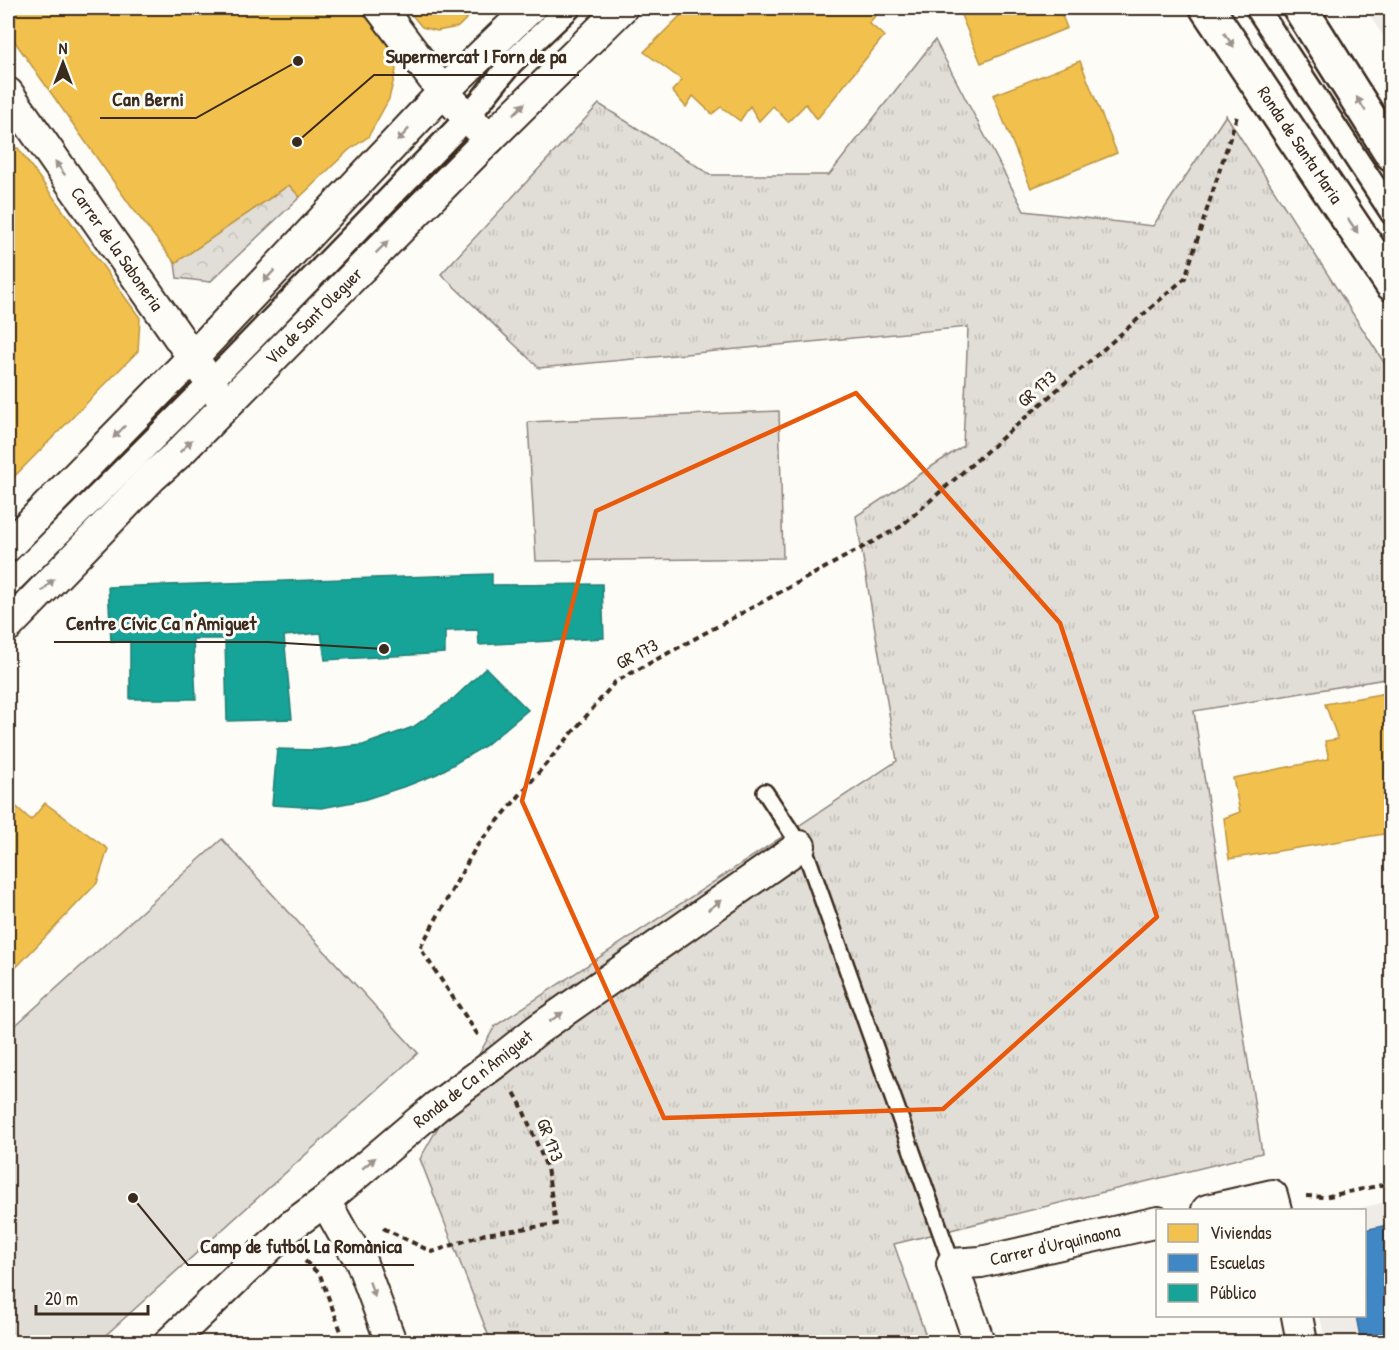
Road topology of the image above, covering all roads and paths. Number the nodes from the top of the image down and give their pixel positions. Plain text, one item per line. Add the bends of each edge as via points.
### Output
1 (380, 8) edge
2 (530, 8) edge
3 (569, 8) edge
4 (622, 8) edge
5 (1207, 8) edge
6 (1257, 8) edge
7 (1300, 8) edge
8 (1251, 72) junction
9 (444, 92) junction
10 (12, 109) edge
11 (468, 117) junction
12 (489, 139) junction
13 (1392, 154) edge
14 (1392, 213) edge
15 (1392, 284) edge
16 (193, 357) junction
17 (219, 393) junction
18 (8, 546) edge
19 (8, 585) edge
20 (8, 626) edge
21 (765, 792) dead end
22 (800, 846) junction
23 (498, 1061) junction
24 (1392, 1184) edge
25 (325, 1201) junction
26 (1274, 1203) edge
27 (1217, 1209) edge
28 (1156, 1222) edge
29 (379, 1227) dead end
30 (279, 1237) junction
31 (952, 1264) junction
32 (1297, 1317) edge
33 (170, 1342) edge
34 (345, 1342) edge
35 (391, 1342) edge
36 (979, 1342) edge
37 (1302, 1342) edge

1 - 9 street
2 - 9 street
3 - 11 street, Via de Sant Oleguer via 511,63
12 -> 4 street, Via de Sant Oleguer
5 -> 8 street, Ronda de Santa Maria
6 - 14 street
13 -> 7 street
8 -> 15 street, Ronda de Santa Maria
8 - 23 path, GR 173 via 1185,278 900,527 615,682 476,847 420,948
9 - 11 street
9 -> 16 street
16 -> 10 street, Carrer de la Saboneria
11 - 12 street
11 - 17 street, Via de Sant Oleguer
17 -> 12 street, Via de Sant Oleguer
16 - 17 street, Carrer de la Saboneria
16 -> 18 street
17 - 19 street, Via de Sant Oleguer
20 -> 17 street, Via de Sant Oleguer via 179,453
21 - 22 lane
23 -> 22 street, Ronda de Ca n'Amiguet
22 - 31 lane via 807,856
25 -> 23 street, Ronda de Ca n'Amiguet via 437,1106
23 - 29 path, GR 173 via 547,1168 556,1224 485,1234 432,1252
24 - 26 path
25 - 30 street, Ronda de Ca n'Amiguet
25 -> 35 street via 361,1261
26 - 27 street
28 - 31 street, Carrer d'Urquinaona via 981,1262
30 - 33 street, Ronda de Ca n'Amiguet
30 - 34 path via 320,1275
31 - 36 street
32 - 37 street

